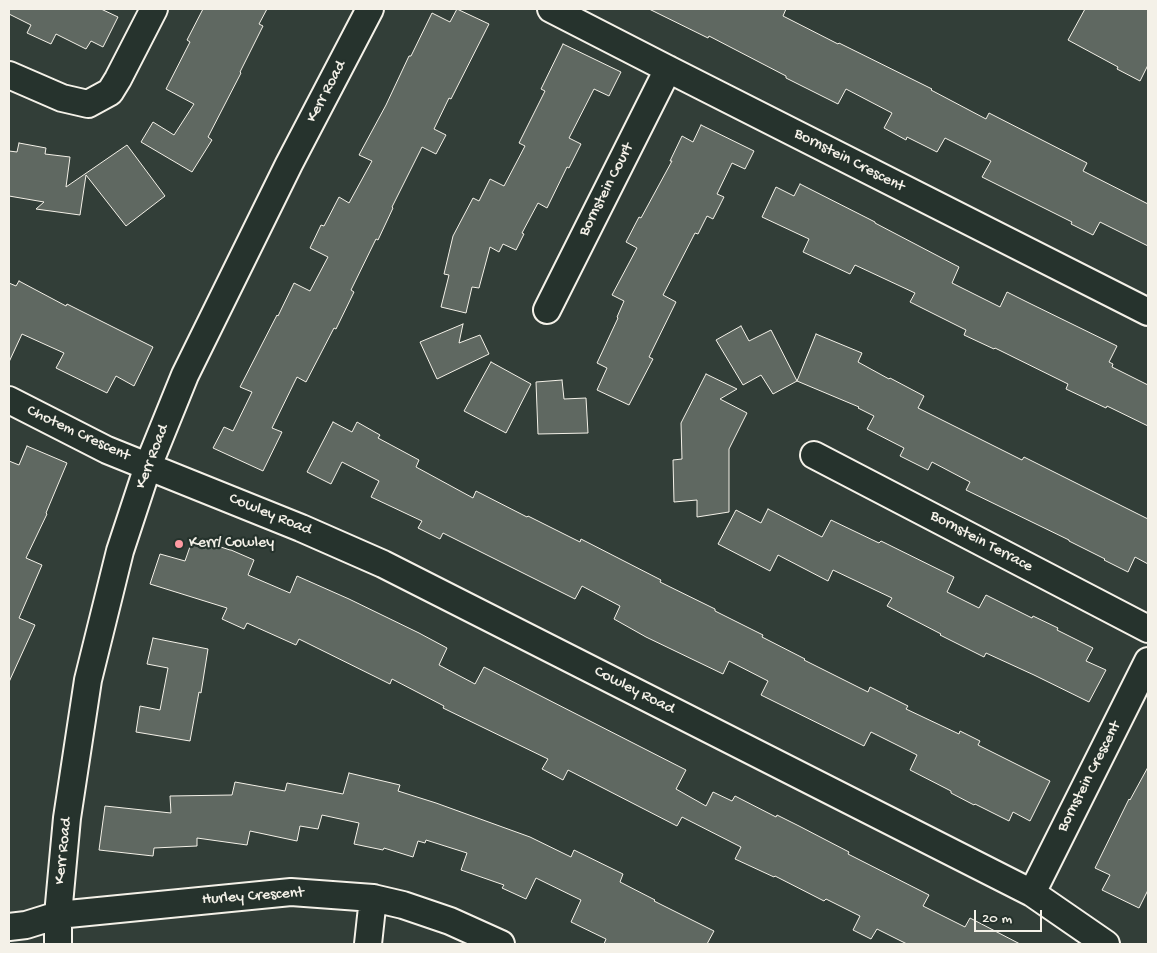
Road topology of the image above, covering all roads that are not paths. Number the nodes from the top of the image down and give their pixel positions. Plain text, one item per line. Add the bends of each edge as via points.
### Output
1 (154, 9) edge
2 (370, 9) edge
3 (551, 9) edge
4 (668, 69) junction
5 (9, 75) edge
6 (547, 310) dead end
7 (1148, 312) edge
8 (9, 400) edge
9 (814, 456) dead end
10 (148, 466) junction
11 (1148, 629) edge
12 (1148, 661) edge
13 (1032, 893) junction
14 (373, 898) junction
15 (58, 915) junction
16 (9, 927) edge
17 (58, 944) edge
18 (368, 944) edge
19 (501, 944) edge
20 (1106, 944) edge

1 - 5 street via 110,92 88,104 62,98
2 - 10 street, Kerr Road via 185,375
3 - 4 street, Bornstein Crescent
4 - 6 street, Bornstein Court
4 - 7 street, Bornstein Crescent
8 - 10 street, Chotem Crescent via 107,450
9 - 11 street, Bornstein Terrace
10 - 13 street, Cowley Road via 383,564
10 - 15 street, Kerr Road via 120,551 88,680 67,818
12 - 13 street, Bornstein Crescent
13 - 20 street, Cowley Road
14 - 15 street, Hurley Crescent via 291,892
14 - 18 street
14 - 19 street, Hurley Crescent via 450,921
15 - 16 street, Hurley Crescent
15 - 17 street, Kerr Road

